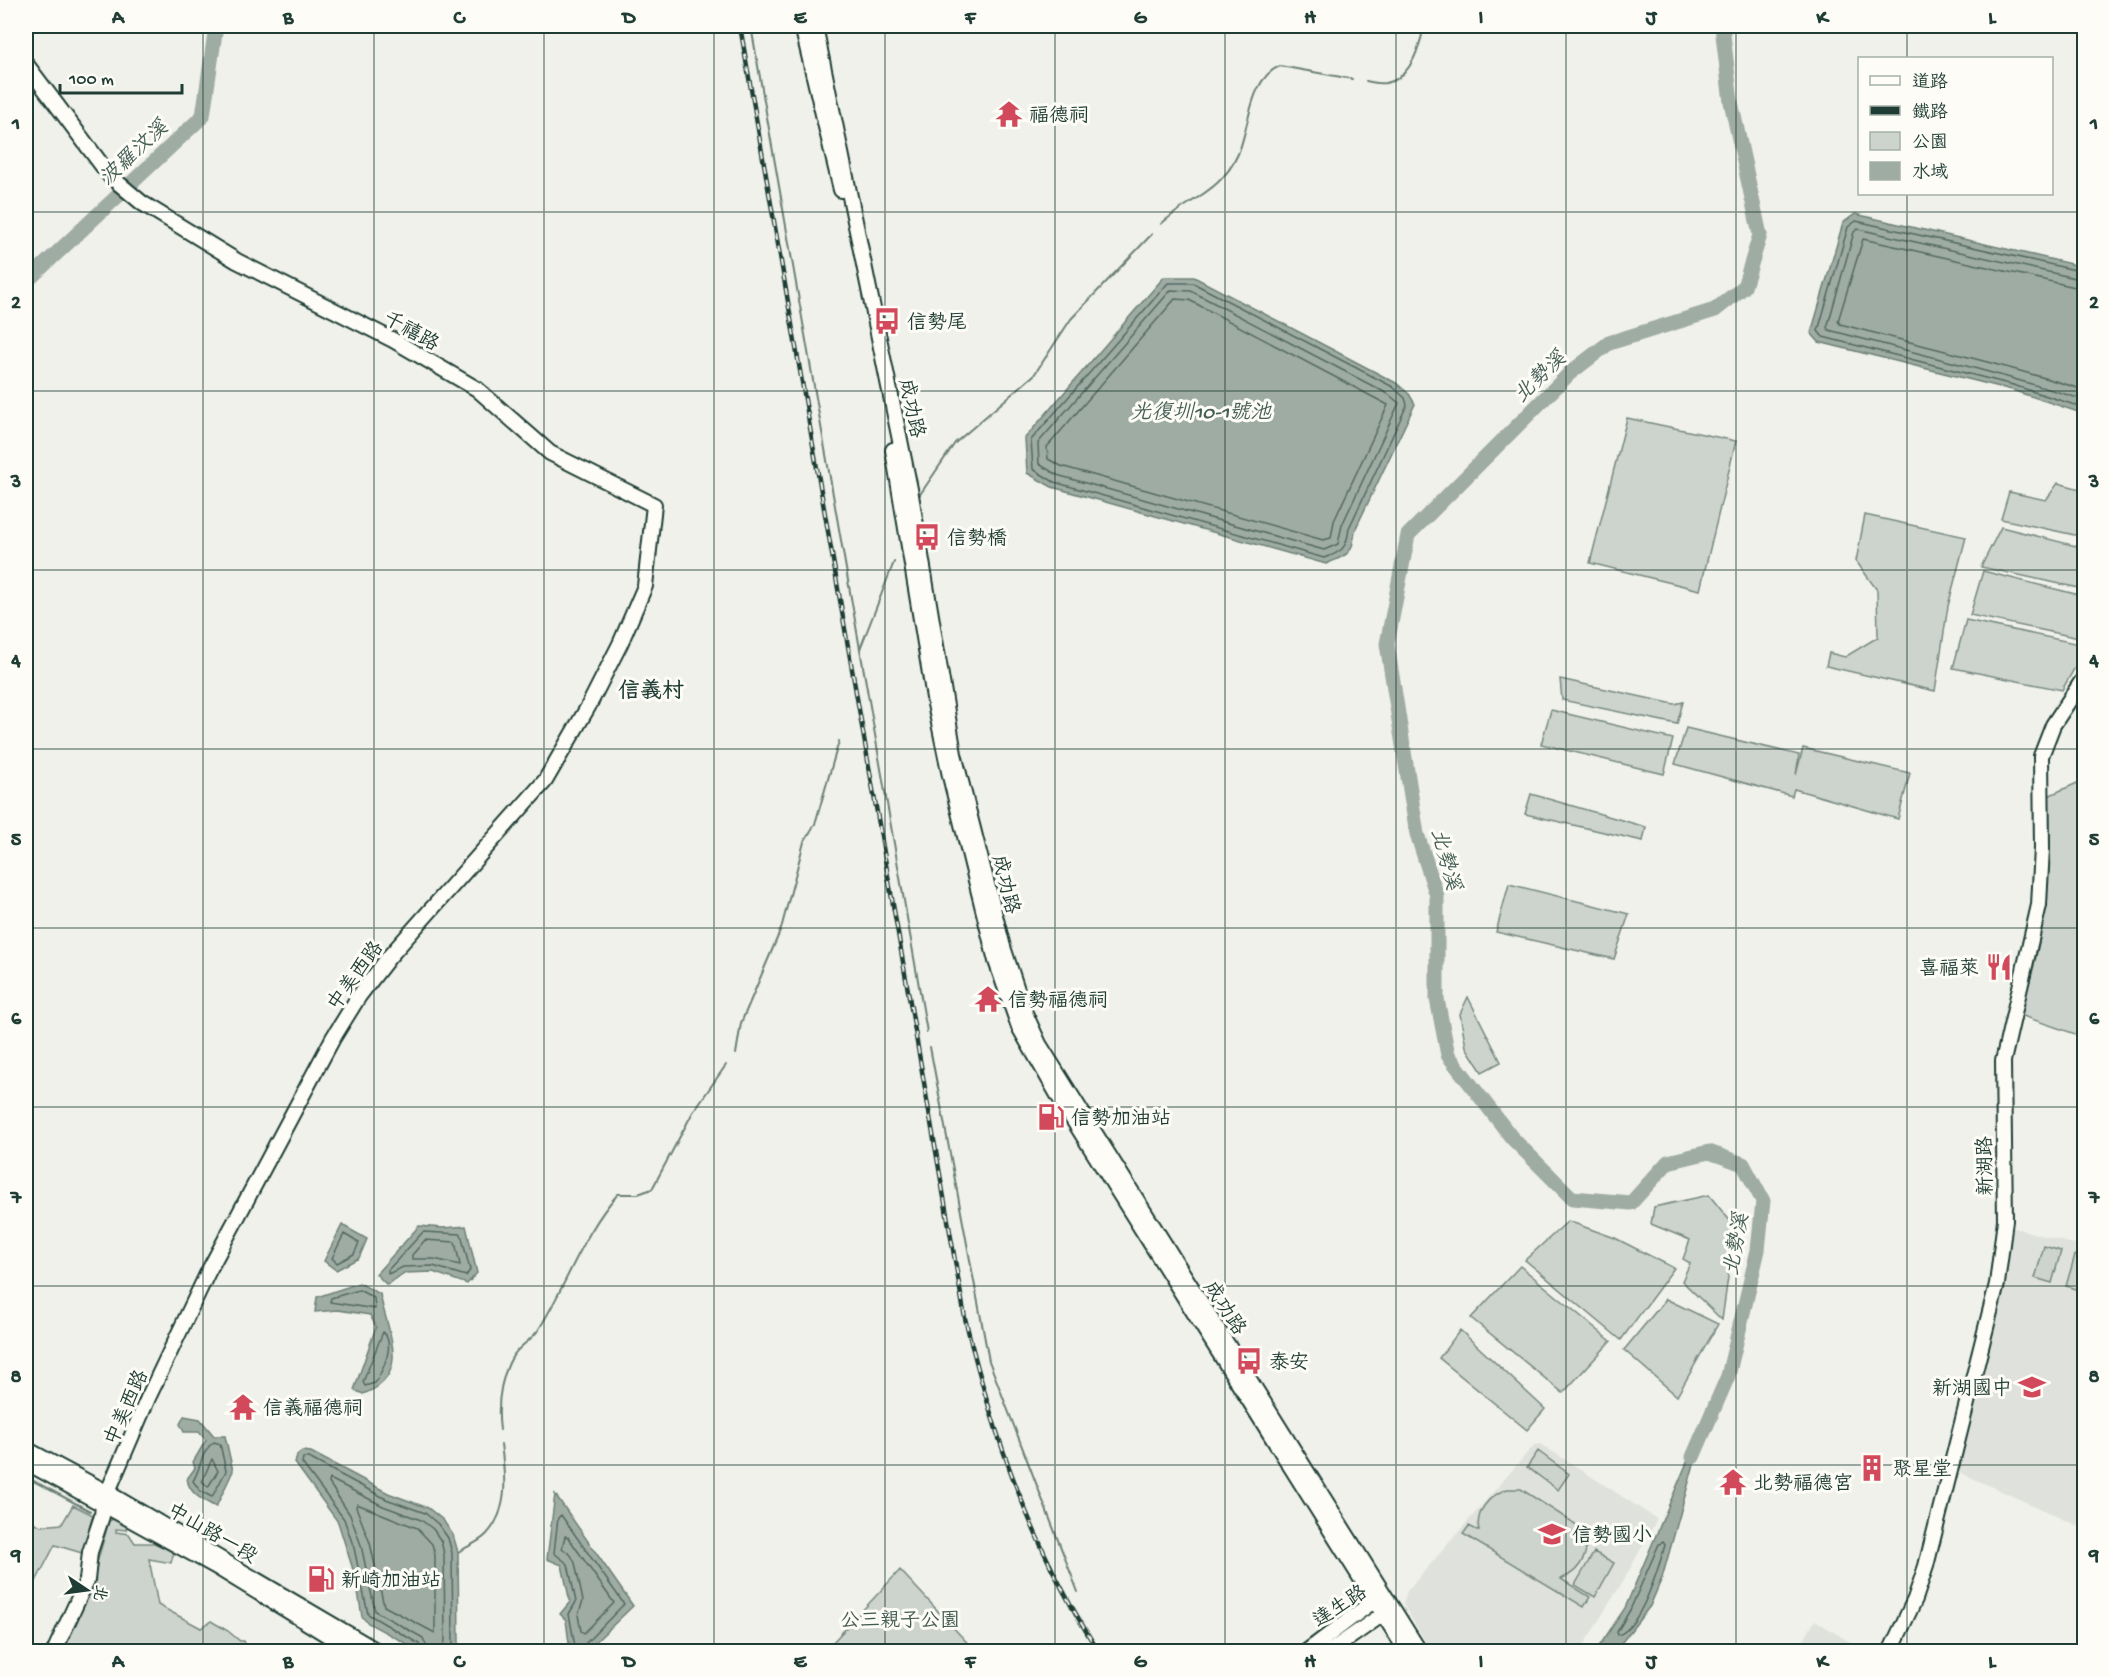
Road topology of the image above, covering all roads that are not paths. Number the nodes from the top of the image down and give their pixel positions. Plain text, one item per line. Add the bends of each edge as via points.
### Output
1 (802, 26) edge
2 (815, 26) edge
3 (26, 64) edge
4 (654, 505) joint
5 (2085, 678) edge
6 (26, 1449) edge
7 (26, 1462) edge
8 (105, 1498) junction
9 (1381, 1600) junction
10 (1383, 1614) junction
11 (54, 1652) edge
12 (356, 1652) edge
13 (379, 1652) edge
14 (1306, 1652) edge
15 (1329, 1652) edge
16 (1407, 1652) edge
17 (1420, 1652) edge
18 (1890, 1652) edge

1 - 9 street, 成功路 via 878,369 950,776 996,961 1016,1019 1062,1102
2 - 9 street, 成功路 via 910,489 954,754 1003,947 1024,1011 1039,1044
3 - 4 street, 千禧路 via 110,176 142,203 237,261 393,340 477,389 550,453
4 - 8 street, 中美西路 via 645,586 588,707 545,781 389,957 333,1038 208,1272
5 - 18 street, 新湖路 via 2053,725 2041,756 2039,905 2003,1061 2005,1220 1998,1284 1926,1566 1916,1599
6 - 8 street, 中山路一段
7 - 8 street, 中山路一段
8 - 11 street, 中美西路 via 90,1552 87,1580
8 - 12 street, 中山路一段
8 - 13 street, 中山路一段
9 - 10 street, 達生路
9 - 14 street, 達生路
9 - 17 street, 成功路
10 - 15 street, 達生路
10 - 16 street

